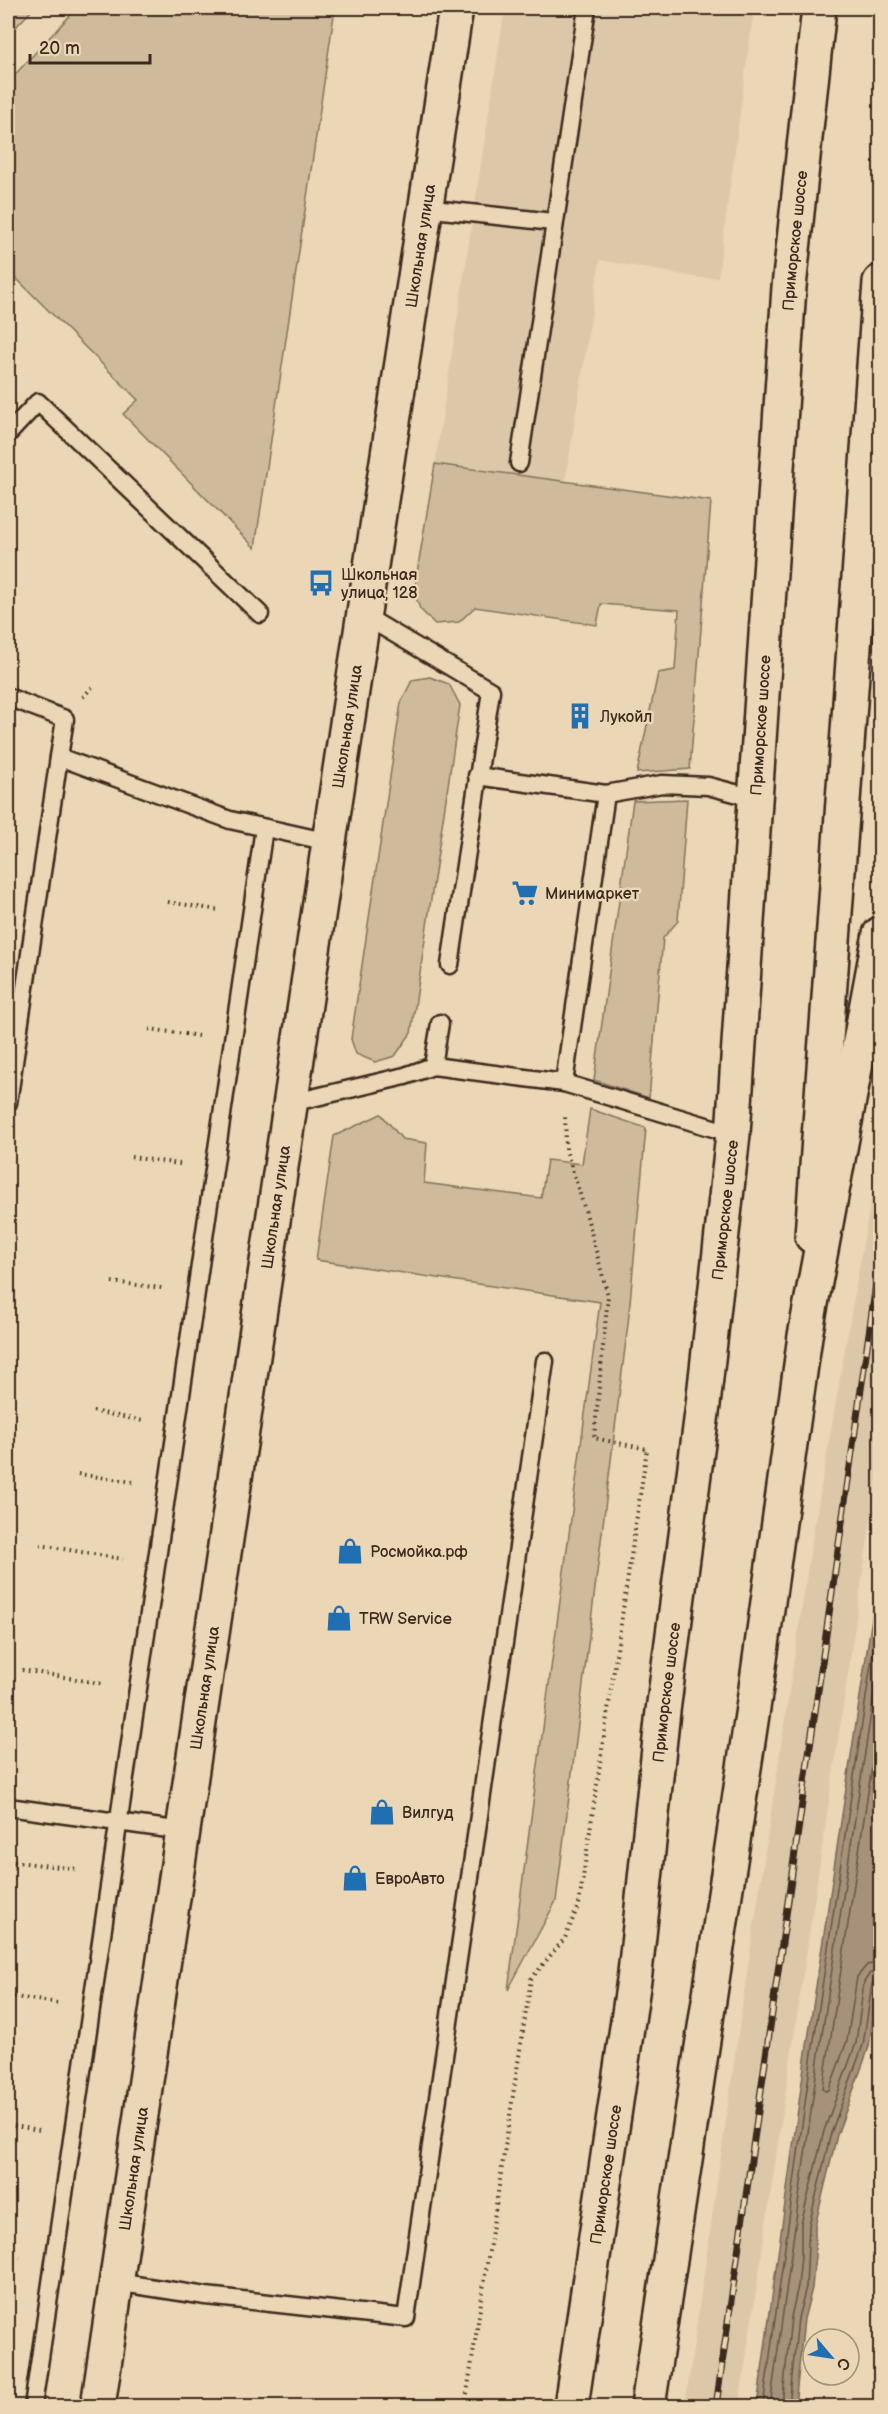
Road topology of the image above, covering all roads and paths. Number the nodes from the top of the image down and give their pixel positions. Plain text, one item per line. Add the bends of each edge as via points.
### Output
1 (456, 8) edge
2 (587, 8) edge
3 (819, 8) edge
4 (424, 208) junction
5 (554, 222) junction
6 (880, 282) edge
7 (8, 434) edge
8 (519, 463) dead end
9 (260, 614) dead end
10 (363, 615) junction
11 (8, 697) edge
12 (59, 758) junction
13 (477, 776) junction
14 (606, 794) junction
15 (754, 798) junction
16 (264, 828) junction
17 (329, 842) junction
18 (168, 902) dead end
19 (218, 910) dead end
20 (880, 934) edge
21 (450, 965) dead end
22 (441, 1023) dead end
23 (149, 1029) dead end
24 (199, 1036) dead end
25 (433, 1066) junction
26 (564, 1083) junction
27 (8, 1103) edge
28 (291, 1103) junction
29 (733, 1134) junction
30 (131, 1157) dead end
31 (180, 1164) dead end
32 (112, 1282) dead end
33 (162, 1288) dead end
34 (805, 1336) junction
35 (545, 1361) dead end
36 (93, 1411) dead end
37 (143, 1421) dead end
38 (78, 1474) dead end
39 (134, 1482) dead end
40 (40, 1545) dead end
41 (123, 1559) dead end
42 (22, 1670) dead end
43 (104, 1684) dead end
44 (8, 1807) edge
45 (118, 1822) junction
46 (183, 1831) junction
47 (8, 1861) edge
48 (77, 1869) dead end
49 (8, 1996) edge
50 (58, 2003) dead end
51 (8, 2125) edge
52 (39, 2130) dead end
53 (8, 2256) edge
54 (20, 2258) dead end
55 (116, 2282) junction
56 (33, 2406) edge
57 (98, 2406) edge
58 (465, 2406) edge
59 (571, 2406) edge
60 (648, 2406) edge

1 - 4 main road, Школьная улица
2 - 5 lane
3 - 15 main road, Приморское шоссе via 789,287
4 - 5 lane
4 - 10 main road, Школьная улица
5 - 8 lane
6 - 34 main road
7 - 9 lane via 38,402
10 - 13 lane via 491,691
10 - 17 main road, Школьная улица
11 - 12 lane via 65,718
12 - 16 lane via 230,820
12 - 27 lane
13 - 14 lane
13 - 21 lane
14 - 15 lane via 662,784 708,786
14 - 26 lane
15 - 29 main road, Приморское шоссе
16 - 17 lane
16 - 45 lane
17 - 28 main road, Школьная улица
18 - 19 path
20 - 34 main road
22 - 25 lane
23 - 24 path
25 - 26 lane
25 - 28 lane
26 - 29 lane
26 - 58 path via 566,1150 608,1296 594,1438 647,1449 579,1904 565,1938 531,1979
28 - 46 main road, Школьная улица
29 - 59 main road, Приморское шоссе via 635,1973
30 - 31 path
32 - 33 path
34 - 60 main road via 753,1712
35 - 55 lane via 406,2319
36 - 37 path
38 - 39 path
40 - 41 path
42 - 43 path
44 - 45 lane
45 - 46 lane
45 - 56 lane
46 - 55 main road, Школьная улица
47 - 48 path
49 - 50 path
51 - 52 path
53 - 54 path
55 - 57 main road, Школьная улица

